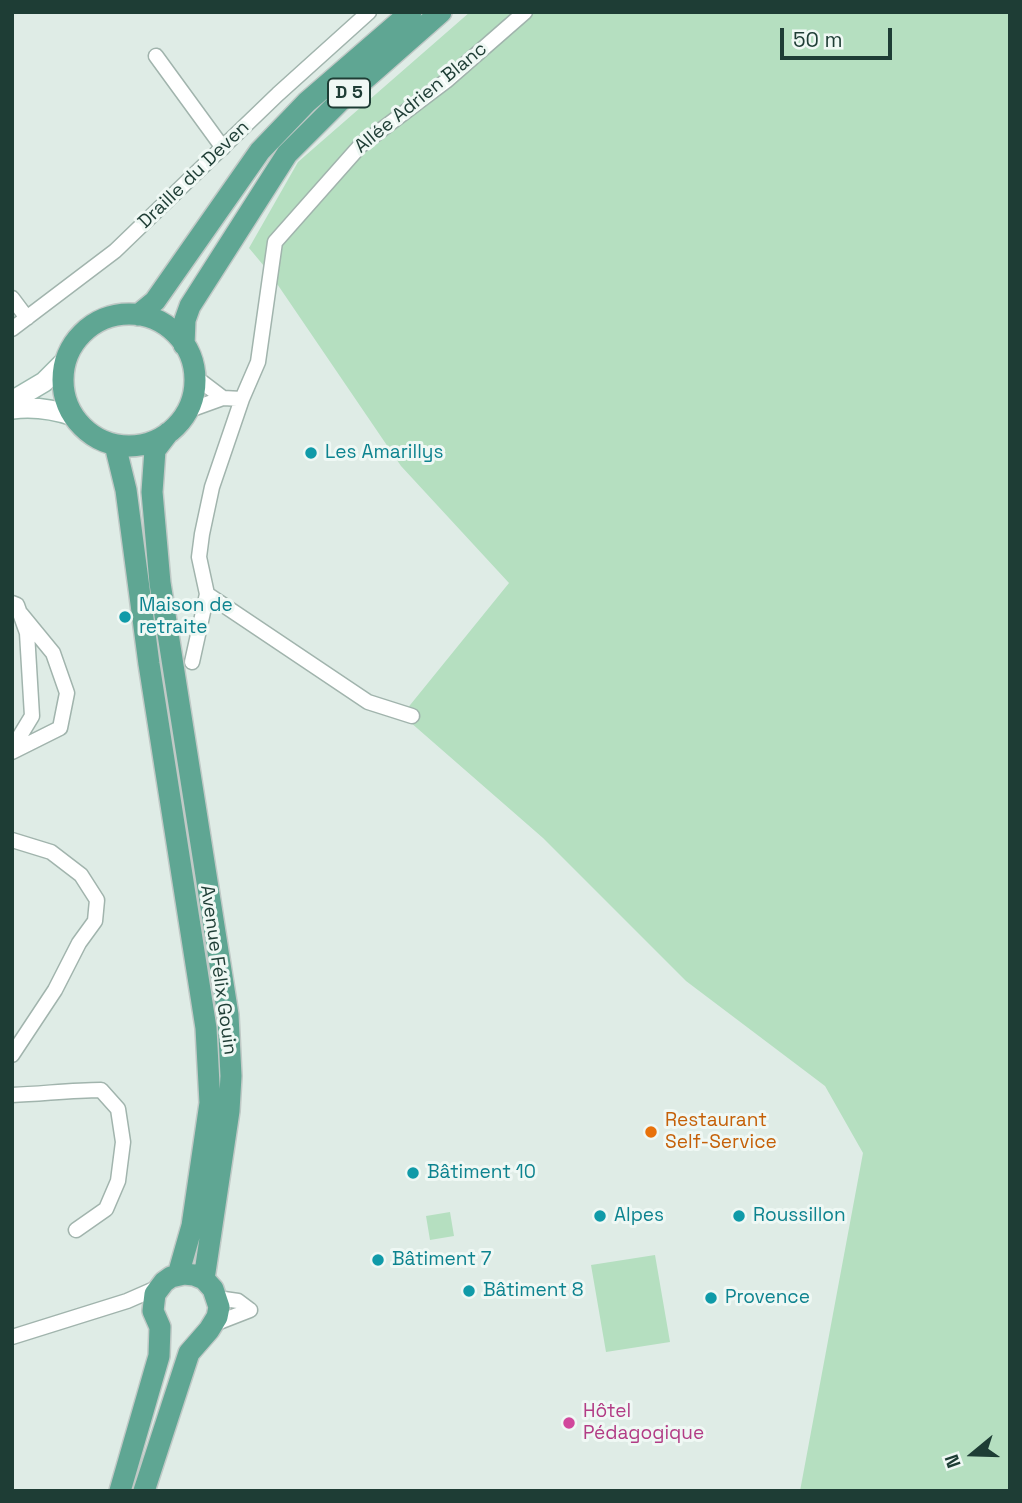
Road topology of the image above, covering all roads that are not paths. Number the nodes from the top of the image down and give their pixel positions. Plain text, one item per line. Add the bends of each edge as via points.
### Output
1 (369, 12) edge
2 (411, 12) edge
3 (441, 12) edge
4 (525, 12) edge
5 (156, 56) dead end
6 (223, 148) junction
7 (12, 298) edge
8 (138, 315) junction
9 (27, 318) junction
10 (12, 329) edge
11 (184, 345) junction
12 (66, 360) junction
13 (194, 376) junction
14 (223, 398) junction
15 (242, 400) junction
16 (12, 401) edge
17 (12, 409) edge
18 (187, 411) junction
19 (74, 416) junction
20 (168, 433) junction
21 (116, 445) junction
22 (208, 594) junction
23 (17, 608) edge
24 (192, 662) dead end
25 (412, 716) dead end
26 (12, 750) edge
27 (12, 840) edge
28 (12, 1055) edge
29 (12, 1095) edge
30 (76, 1230) dead end
31 (178, 1275) junction
32 (204, 1279) junction
33 (159, 1287) junction
34 (217, 1298) junction
35 (127, 1301) junction
36 (157, 1319) junction
37 (208, 1329) junction
38 (12, 1337) edge
39 (120, 1491) edge
40 (144, 1491) edge

1 - 6 street, Draille du Deven
2 - 8 main road, D 5 via 306,102 260,151 155,301
3 - 11 main road, D 5 via 287,154 190,306
4 - 15 street, Allée Adrien Blanc via 446,81 360,146 275,242 258,362
5 - 6 street
6 - 9 street, Draille du Deven via 115,251
7 - 9 street
8 - 11 main road via 164,325
8 - 12 main road via 115,316 94,324 72,346
9 - 10 street, Draille du Deven
11 - 13 main road
12 - 16 main road via 44,382
12 - 19 main road via 64,389
13 - 14 street
13 - 18 main road
14 - 15 street
14 - 18 street
15 - 22 street, Allée Adrien Blanc via 212,487 202,534 199,557
17 - 19 main road via 39,408
18 - 20 main road
19 - 21 main road via 92,435
20 - 21 main road via 143,445
20 - 32 main road, Avenue Félix Gouin via 155,450 152,492 160,583 228,1015 231,1076
21 - 31 main road, Avenue Félix Gouin via 206,1028 210,1103 192,1226
22 - 24 street
22 - 25 street via 368,702
23 - 26 street via 27,632 32,716
23 - 26 street via 52,653 66,693 60,728
27 - 28 street via 51,852 81,875 97,901 95,921
29 - 30 street via 101,1090 118,1108 124,1142 118,1181 106,1209
31 - 32 main road
31 - 33 main road
32 - 34 main road
33 - 35 street
33 - 36 main road via 155,1294
34 - 37 main road via 219,1307
34 - 37 street via 238,1301 250,1310
35 - 36 street
35 - 38 street
36 - 37 main road via 171,1336 182,1339
36 - 39 main road via 159,1356
37 - 40 main road via 189,1353

